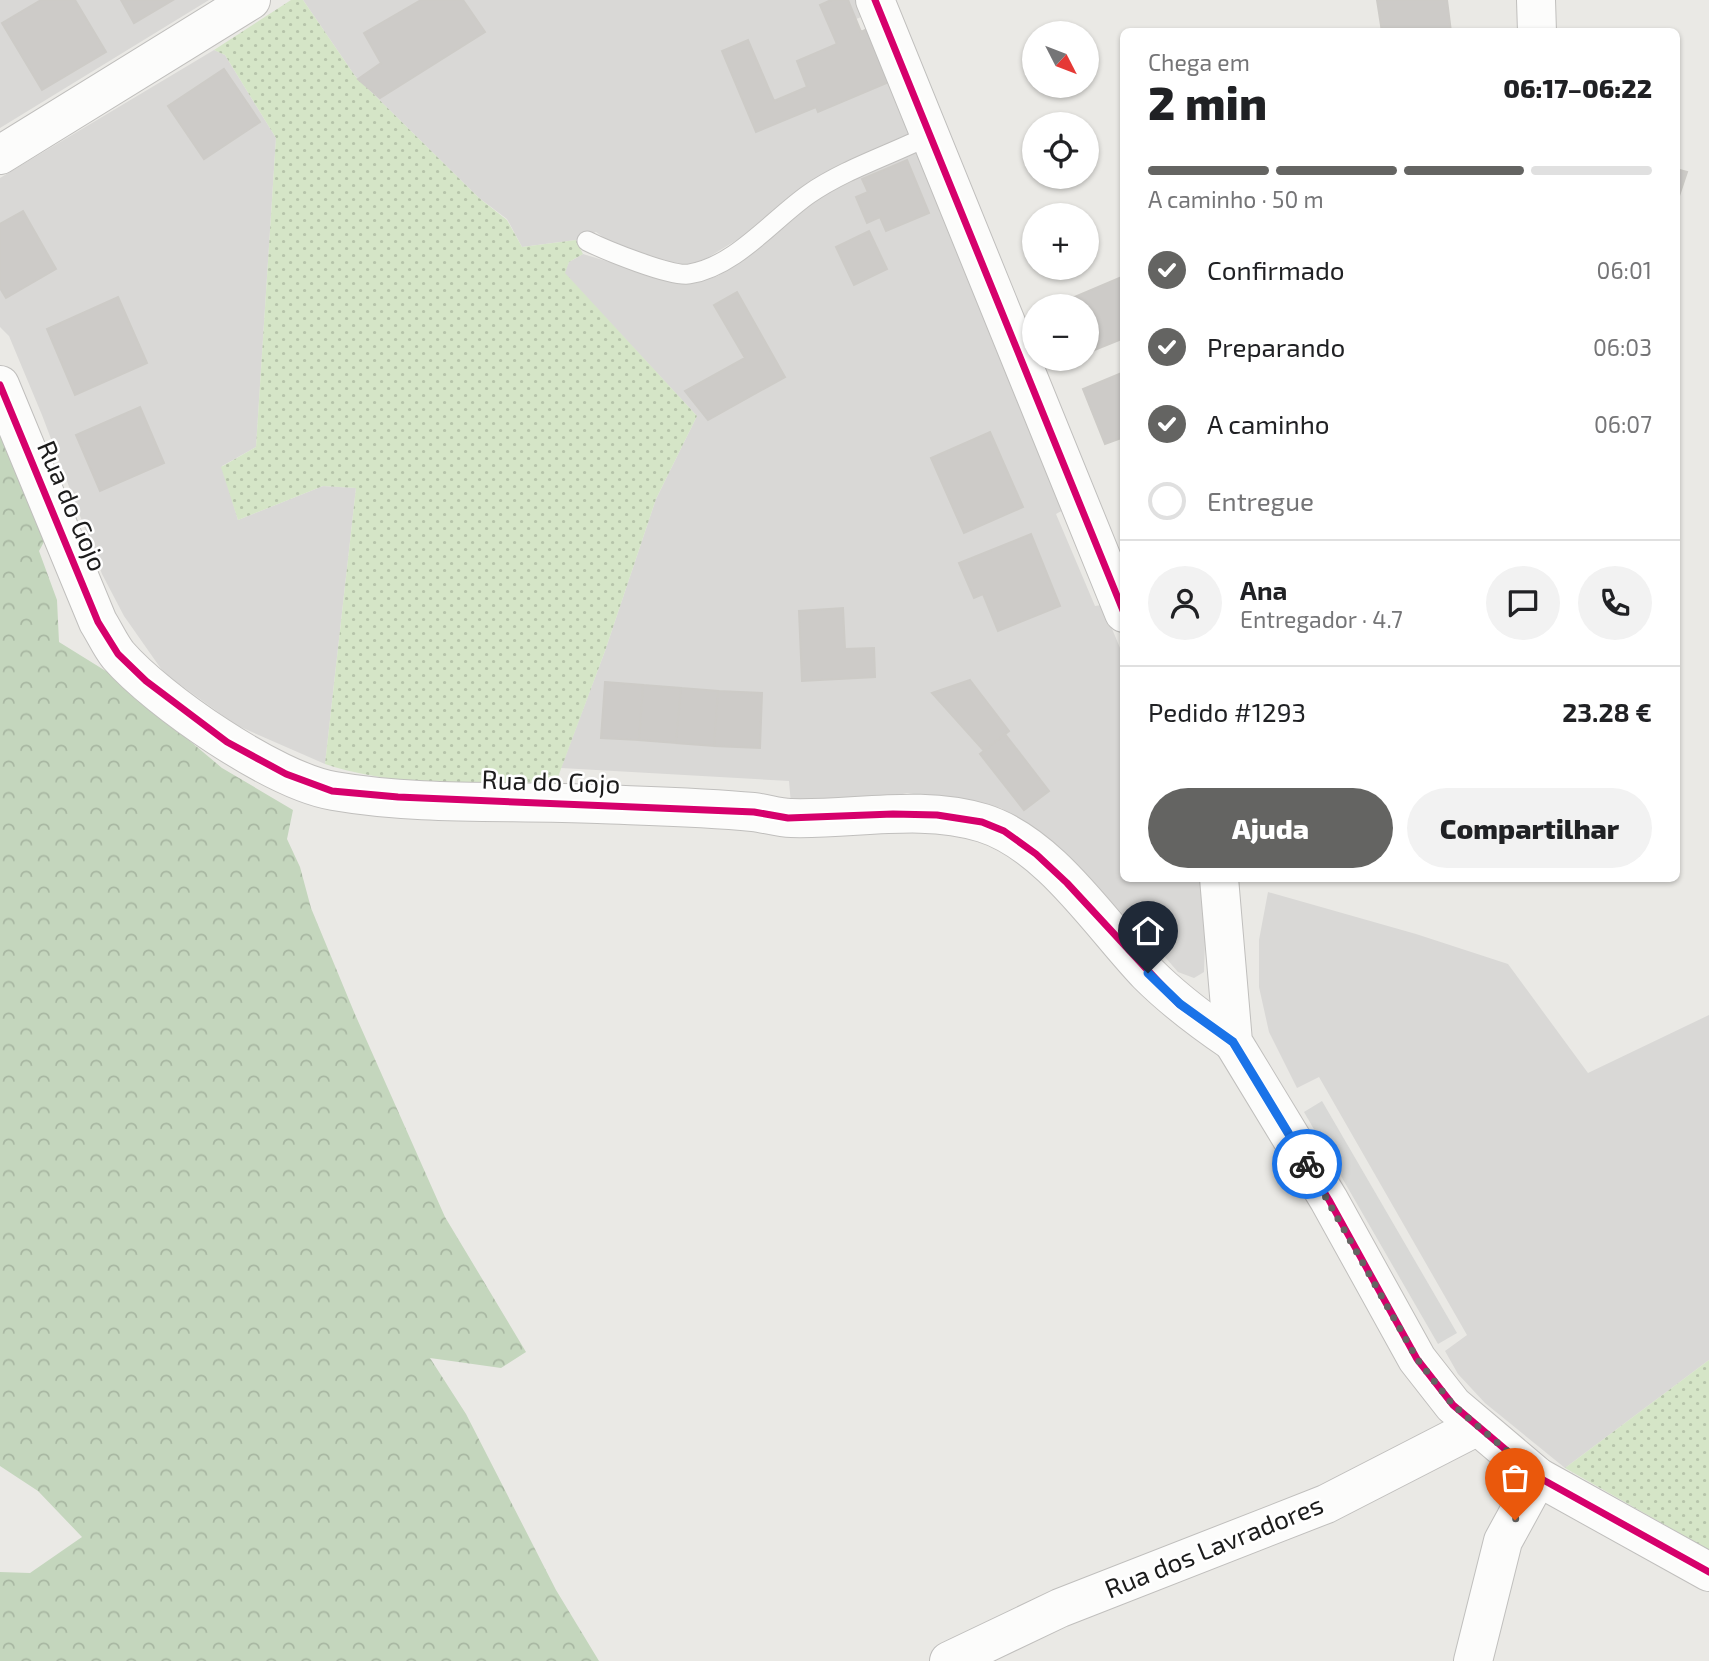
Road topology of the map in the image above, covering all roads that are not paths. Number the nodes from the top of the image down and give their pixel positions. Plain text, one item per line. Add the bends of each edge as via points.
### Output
1 (251, 0) edge
2 (875, 0) edge
3 (1536, 0) edge
4 (1536, 28) edge
5 (930, 135) junction
6 (0, 156) edge
7 (587, 241) dead end
8 (0, 385) edge
9 (1120, 604) edge
10 (1221, 882) edge
11 (1233, 1042) junction
12 (1476, 1427) junction
13 (1538, 1477) junction
14 (1709, 1572) edge
15 (949, 1661) edge
16 (1473, 1661) edge

1 - 6 street
2 - 5 street
3 - 4 street
5 - 7 lane via 809,194 726,258 687,275 617,257
5 - 9 street
8 - 11 street, Rua do Gojo via 98,622 118,654 227,742 332,791 754,812 788,818 926,815 982,822 1036,854 1180,1004
10 - 11 street
11 - 12 street via 1329,1200 1417,1359
12 - 13 street
12 - 15 street, Rua dos Lavradores via 1326,1504 1060,1608
13 - 14 street
13 - 16 street via 1503,1541

